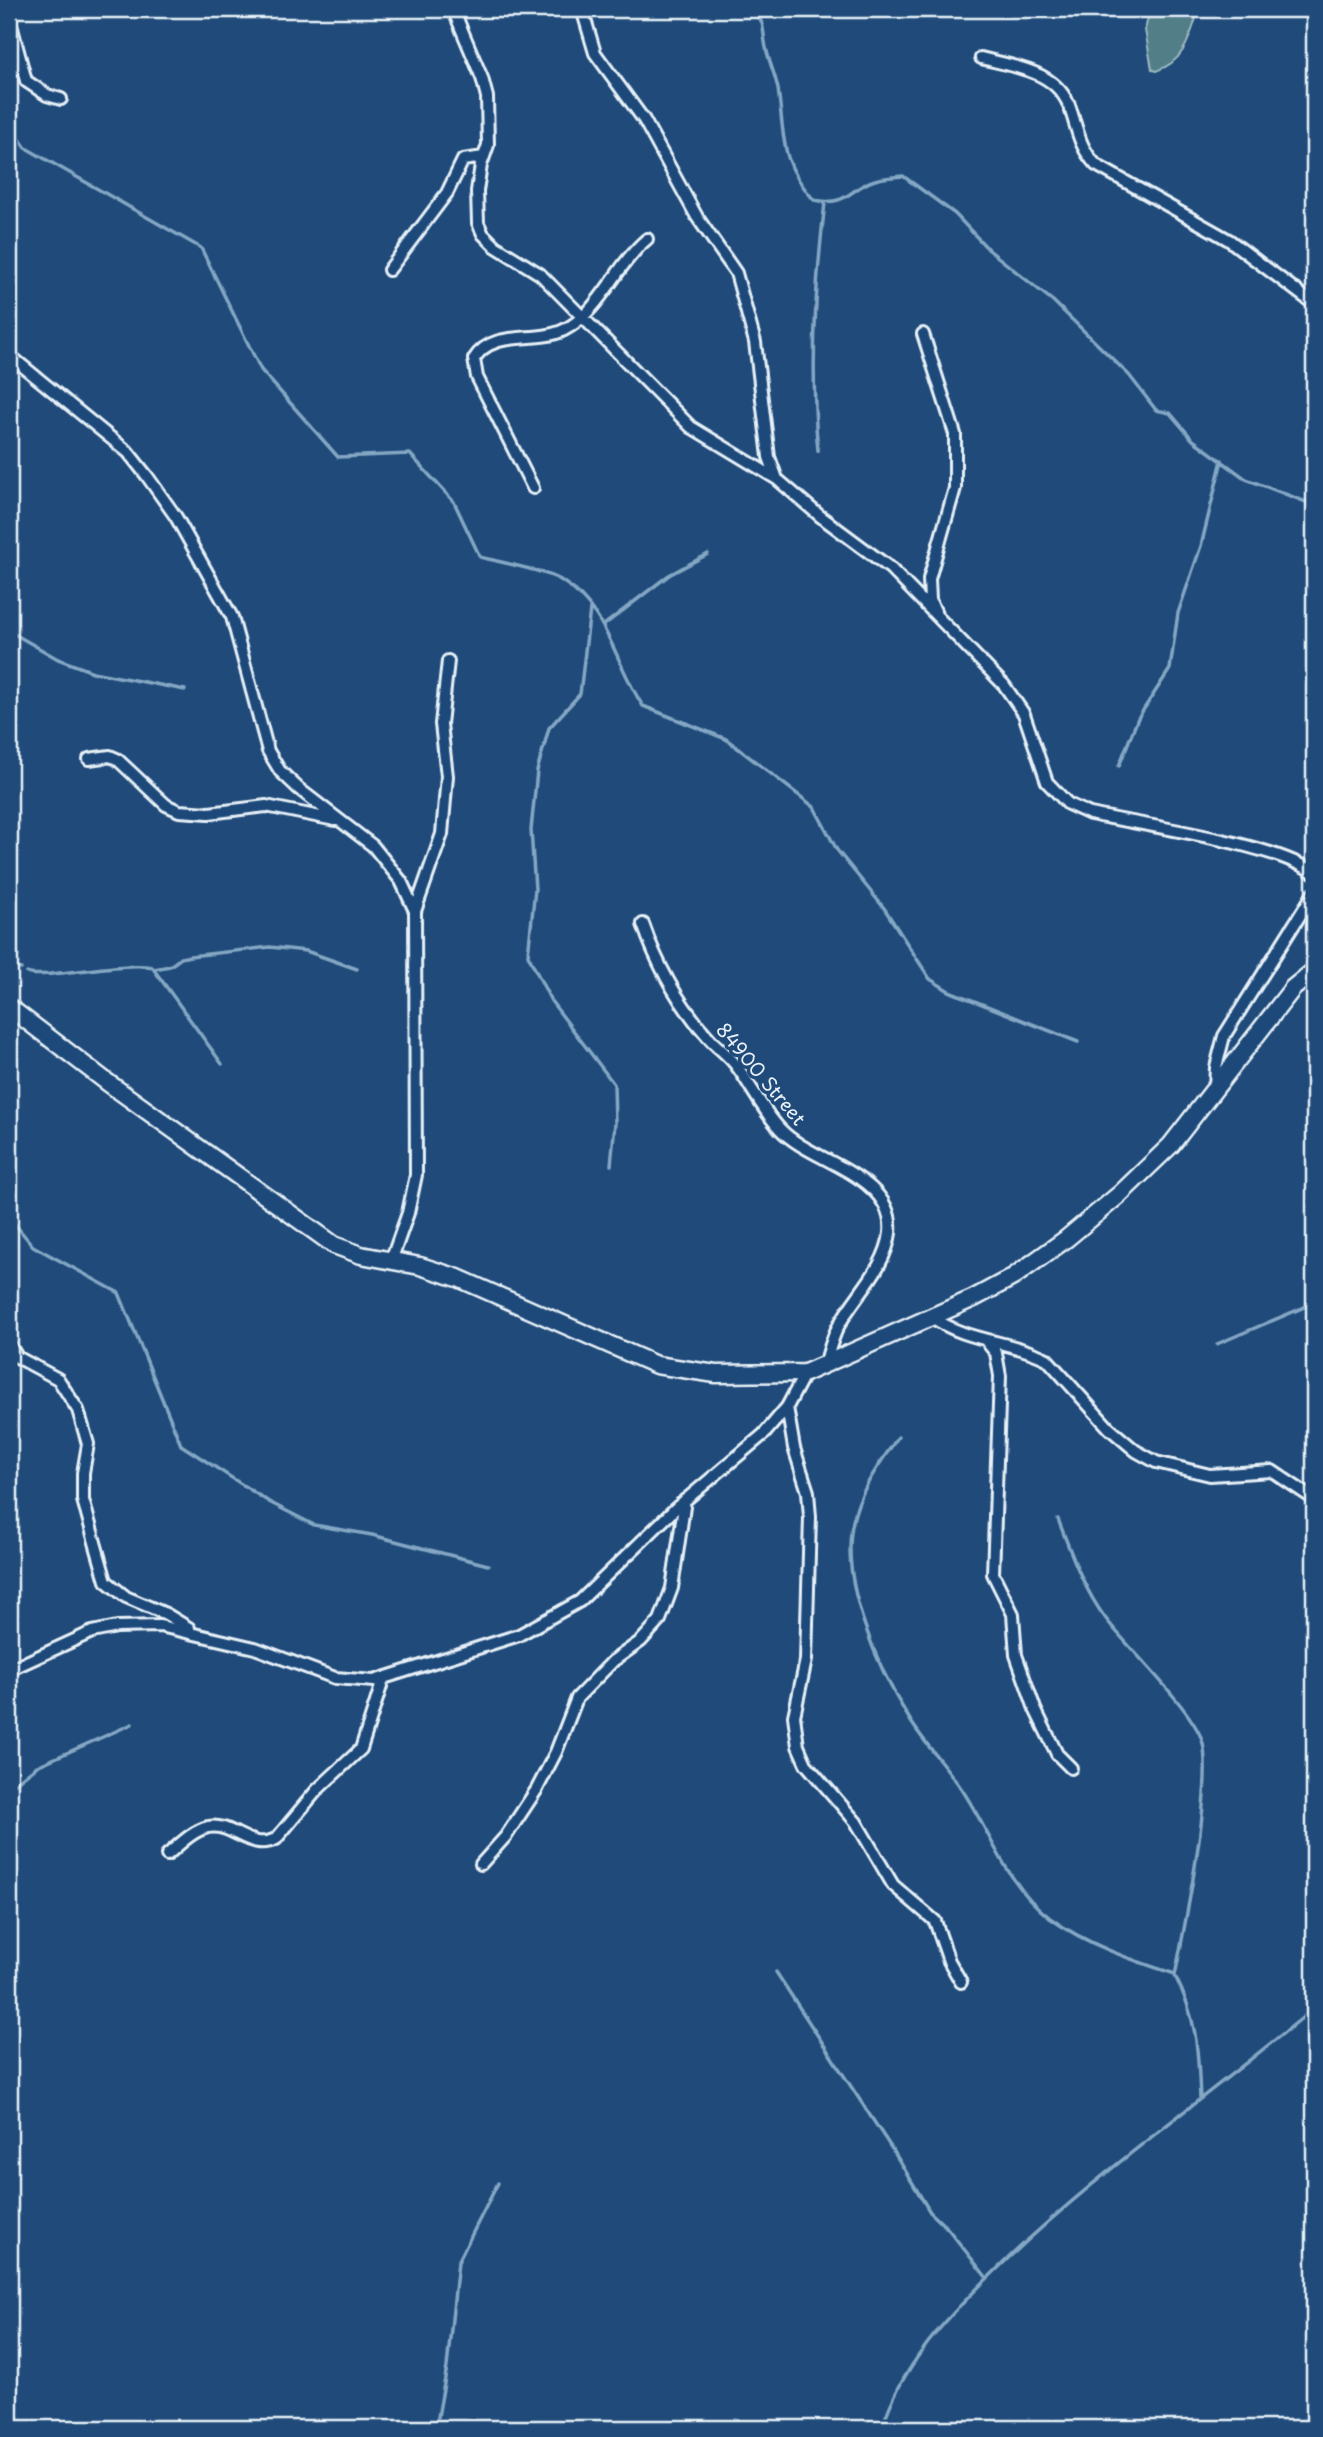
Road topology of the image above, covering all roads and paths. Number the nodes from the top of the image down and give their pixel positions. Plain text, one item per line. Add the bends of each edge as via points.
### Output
1 (453, 9) edge
2 (582, 9) edge
3 (9, 17) edge
4 (981, 58) dead end
5 (61, 99) dead end
6 (484, 157) junction
7 (647, 239) dead end
8 (389, 270) dead end
9 (1314, 304) edge
10 (583, 320) junction
11 (923, 334) dead end
12 (9, 355) edge
13 (777, 479) junction
14 (533, 488) dead end
15 (938, 616) junction
16 (448, 661) dead end
17 (89, 759) dead end
18 (341, 821) junction
19 (1314, 873) edge
20 (1314, 893) edge
21 (415, 911) junction
22 (643, 924) dead end
23 (1314, 971) edge
24 (9, 1007) edge
25 (1215, 1089) junction
26 (391, 1261) junction
27 (932, 1317) junction
28 (987, 1342) junction
29 (9, 1344) edge
30 (825, 1365) junction
31 (805, 1373) junction
32 (787, 1408) junction
33 (1314, 1499) edge
34 (685, 1500) junction
35 (198, 1633) junction
36 (9, 1670) edge
37 (383, 1680) junction
38 (1071, 1768) dead end
39 (167, 1855) dead end
40 (481, 1864) dead end
41 (961, 1982) dead end

1 - 6 street via 487,97
2 - 13 street via 595,53 644,120 697,217 736,273 755,342 769,457
3 - 5 street via 26,81
4 - 9 street via 1047,78 1068,101 1078,138 1096,165 1228,240
6 - 8 street via 463,160 447,193
6 - 10 street via 477,191 483,234 540,274
7 - 10 street via 628,254
10 - 13 street via 691,427
10 - 14 street via 556,333 497,341 474,359 477,377
11 - 15 street via 954,434 956,488 929,579 930,600
12 - 18 street via 128,452 176,517 232,617 268,751 280,771
13 - 15 street via 890,568
15 - 19 street via 1004,685 1024,715 1047,782 1068,804 1090,814 1261,851
16 - 21 street via 441,724 447,776 442,834
17 - 18 street via 117,759 179,811 209,813 266,806
18 - 21 street via 388,863
20 - 25 street via 1224,1036
21 - 26 street via 416,1175
22 - 30 street, 84900 Street via 668,984 732,1060 780,1129 865,1183 887,1214 886,1251 839,1324
23 - 25 street via 1293,988
24 - 26 street via 309,1230 361,1255
25 - 27 street via 1171,1145 1066,1239 1013,1277
26 - 31 street via 458,1278 656,1365 716,1374
27 - 28 street
27 - 30 street
28 - 33 street via 1047,1359 1110,1428 1156,1462 1210,1475 1272,1471
28 - 38 street via 996,1353 1000,1376 993,1574 1013,1614 1016,1656 1035,1709 1057,1754
29 - 35 street via 17,1357 58,1379 78,1410 88,1444 83,1500 106,1581 126,1597
30 - 31 street
31 - 32 street
32 - 34 street via 756,1441
32 - 41 street via 810,1517 806,1660 794,1716 798,1746 806,1763 856,1822 893,1885 935,1921 948,1961
34 - 37 street via 579,1601 556,1616 519,1635
34 - 40 street via 672,1588 660,1620 577,1698 537,1789
35 - 36 street via 160,1626 104,1629 70,1639
35 - 37 street via 255,1648 335,1678
37 - 39 street via 361,1749 317,1790 276,1839 253,1842 209,1827 187,1837

